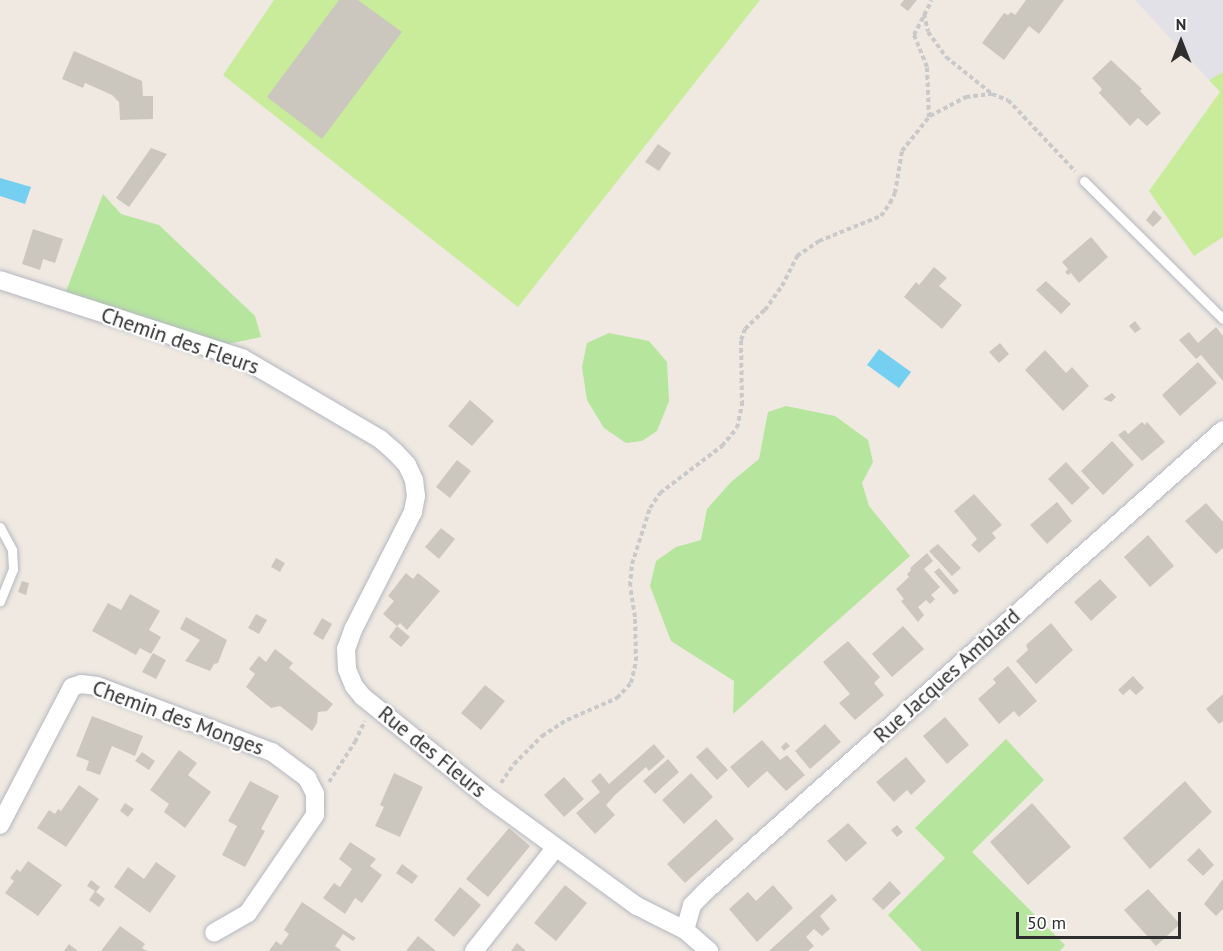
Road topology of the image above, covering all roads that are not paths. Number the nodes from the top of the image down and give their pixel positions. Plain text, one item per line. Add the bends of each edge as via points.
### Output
1 (1084, 181) road end
2 (0, 280) edge
3 (1223, 319) edge
4 (1223, 430) edge
5 (407, 465) joint
6 (0, 527) edge
7 (0, 602) edge
8 (0, 825) edge
9 (556, 847) junction
10 (685, 930) junction
11 (214, 933) dead end
12 (474, 951) edge
13 (709, 951) edge

1 - 3 lane
2 - 5 street, Chemin des Fleurs via 242,358 380,439
4 - 10 street, Rue Jacques Amblard via 708,889 692,905
5 - 9 street, Rue des Fleurs via 415,488 413,512 353,630 346,649 347,669 354,686 373,705
6 - 7 lane via 12,550 13,569
8 - 11 street, Chemin des Monges via 72,687 81,684 97,686 272,752 307,778 315,794 315,815 248,913
9 - 10 street, Rue des Fleurs via 637,906
9 - 12 street
10 - 13 street, Rue des Fleurs

